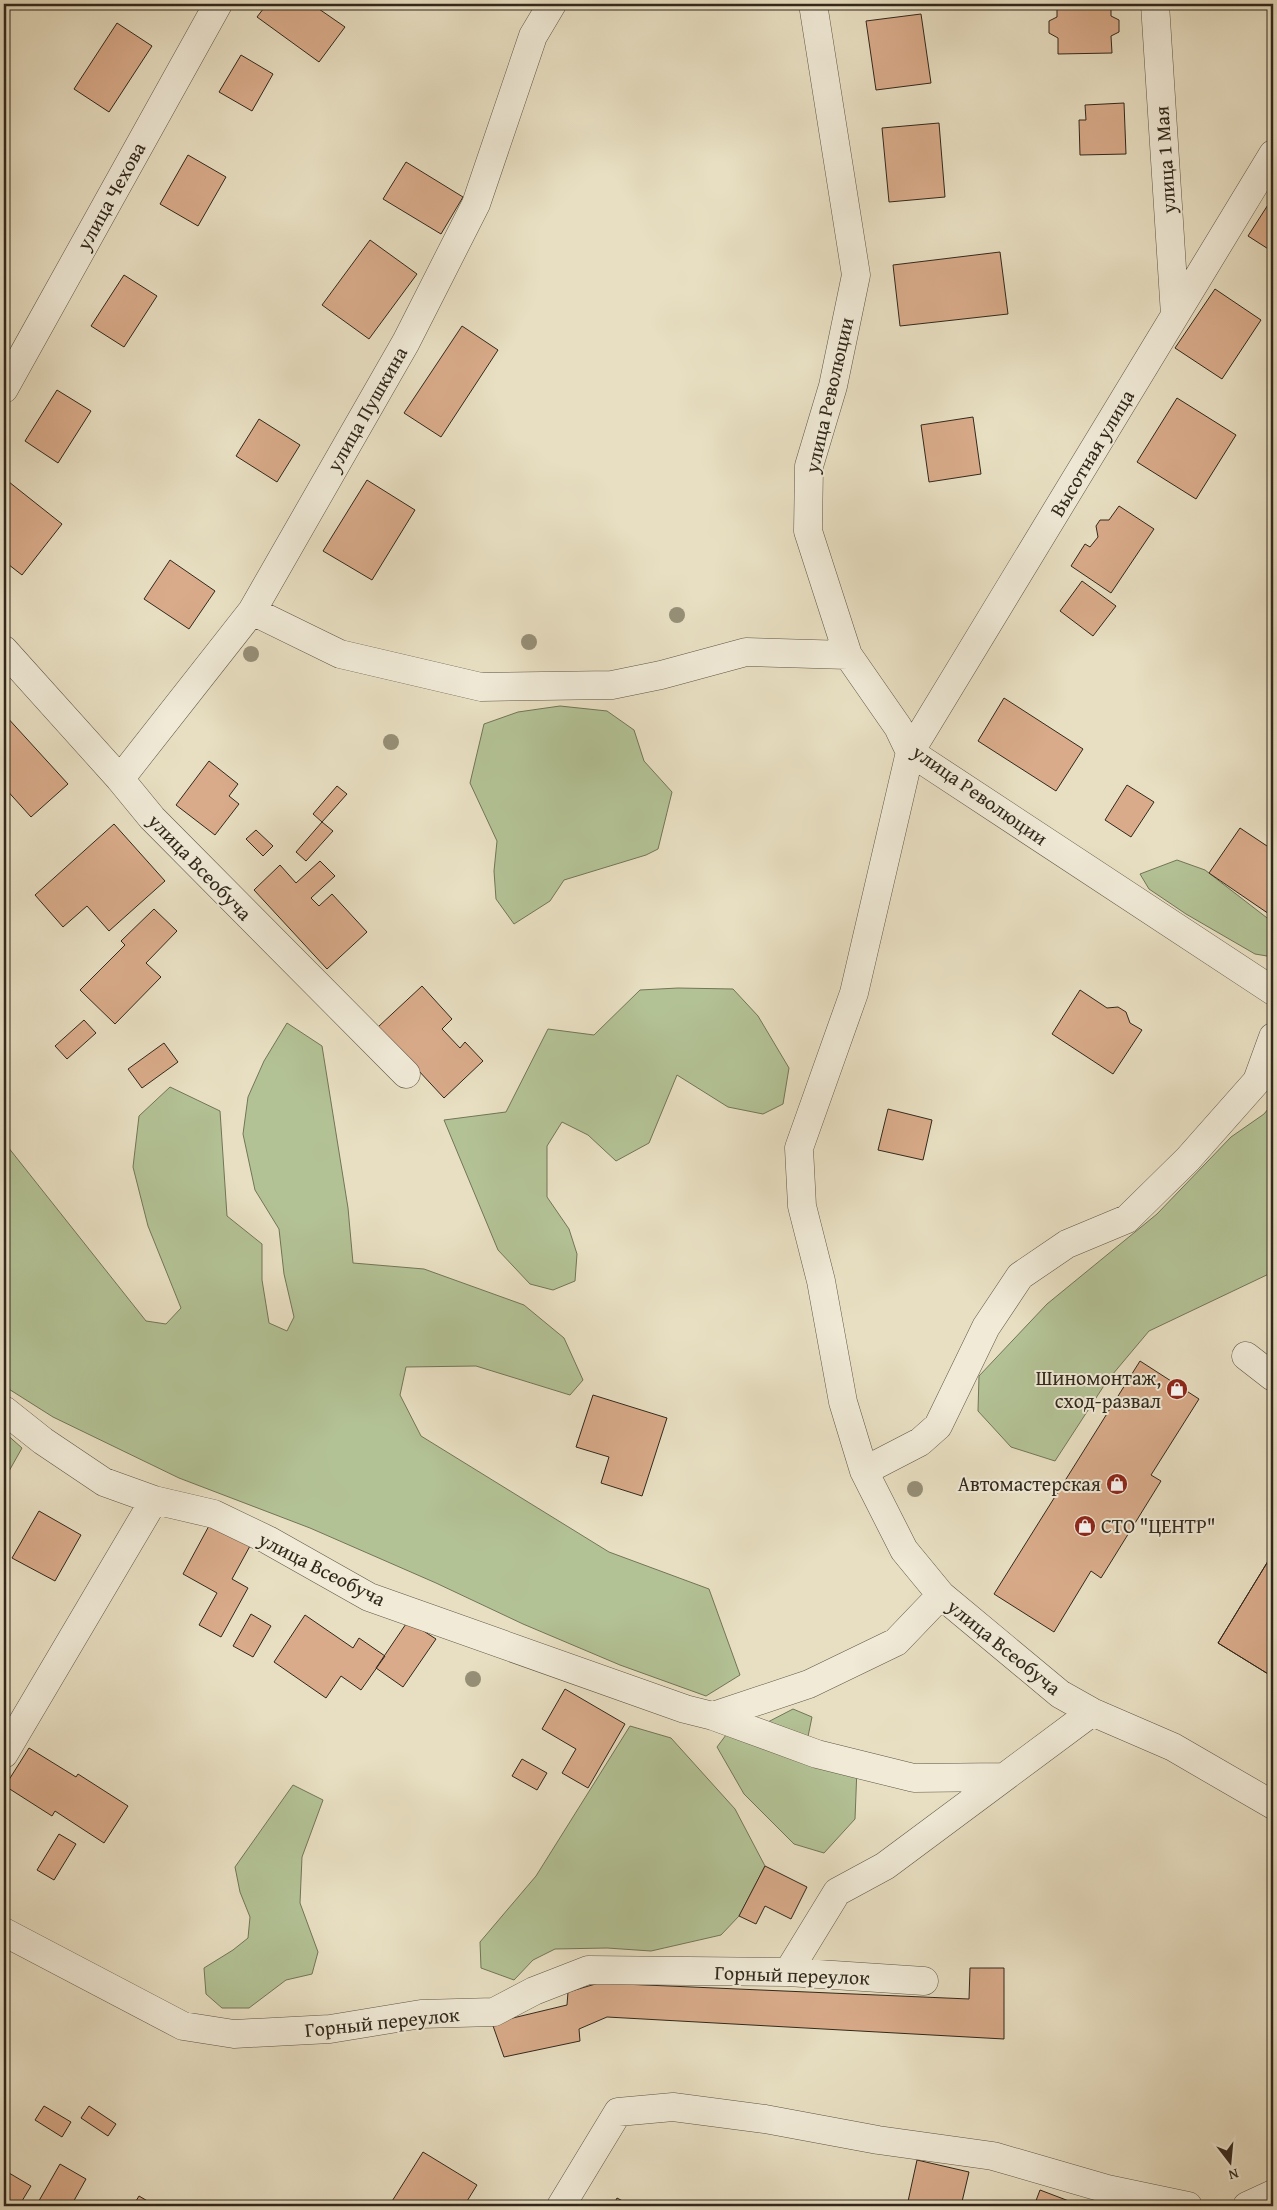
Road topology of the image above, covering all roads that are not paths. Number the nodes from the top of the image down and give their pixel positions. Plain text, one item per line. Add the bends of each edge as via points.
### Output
1 (218, 4) edge
2 (552, 4) edge
3 (813, 4) edge
4 (1155, 4) edge
5 (1273, 154) edge
6 (1176, 315) junction
7 (4, 389) edge
8 (252, 611) junction
9 (848, 654) junction
10 (9, 667) edge
11 (910, 752) junction
12 (120, 780) junction
13 (1273, 991) edge
14 (1273, 1037) edge
15 (406, 1074) dead end
16 (1246, 1356) dead end
17 (1273, 1376) edge
18 (4, 1410) edge
19 (864, 1471) junction
20 (154, 1500) junction
21 (941, 1595) junction
22 (1092, 1712) junction
23 (713, 1716) junction
24 (4, 1754) edge
25 (1004, 1777) junction
26 (1273, 1805) edge
27 (4, 1932) edge
28 (788, 1972) junction
29 (924, 1981) dead end
30 (1273, 2194) edge
31 (1113, 2198) edge
32 (561, 2206) edge
33 (1188, 2206) edge
34 (1247, 2206) edge

1 - 7 street, улица Чехова
2 - 8 street, улица Пушкина via 533,36 476,204 406,342
3 - 9 street, улица Революции via 856,275 833,386 809,466 808,531
4 - 6 street, улица 1 Мая
5 - 6 street, Высотная улица
6 - 11 street, Высотная улица
8 - 9 street via 340,654 481,687 612,685 746,652
8 - 12 street, улица Пушкина
9 - 11 street, улица Революции via 898,726
10 - 12 street, улица Всеобуча
11 - 13 street, улица Революции
11 - 19 street, Высотная улица via 854,993 799,1148 802,1206 821,1281 843,1402
12 - 15 street, улица Всеобуча via 152,818
14 - 19 street via 1257,1081 1188,1158 1127,1219 1067,1244 1020,1276 986,1327 938,1426 920,1442
16 - 17 street
18 - 20 street, улица Всеобуча via 104,1482
19 - 21 street, Высотная улица via 904,1550
20 - 23 street, улица Всеобуча via 214,1514 268,1540 369,1597 684,1709
20 - 24 street
21 - 22 street, улица Всеобуча via 1060,1694
21 - 23 street, улица Всеобуча via 896,1642 808,1684
22 - 25 street
22 - 26 street, улица Всеобуча via 1173,1747
23 - 25 street, улица Всеобуча via 817,1754 914,1778
25 - 28 street via 885,1866 836,1892
27 - 28 street, Горный переулок via 183,2026 234,2034 330,2029 421,2014 494,2012 588,1970
28 - 29 street, Горный переулок
30 - 34 street
31 - 32 street via 993,2156 673,2107 618,2112
31 - 33 street

